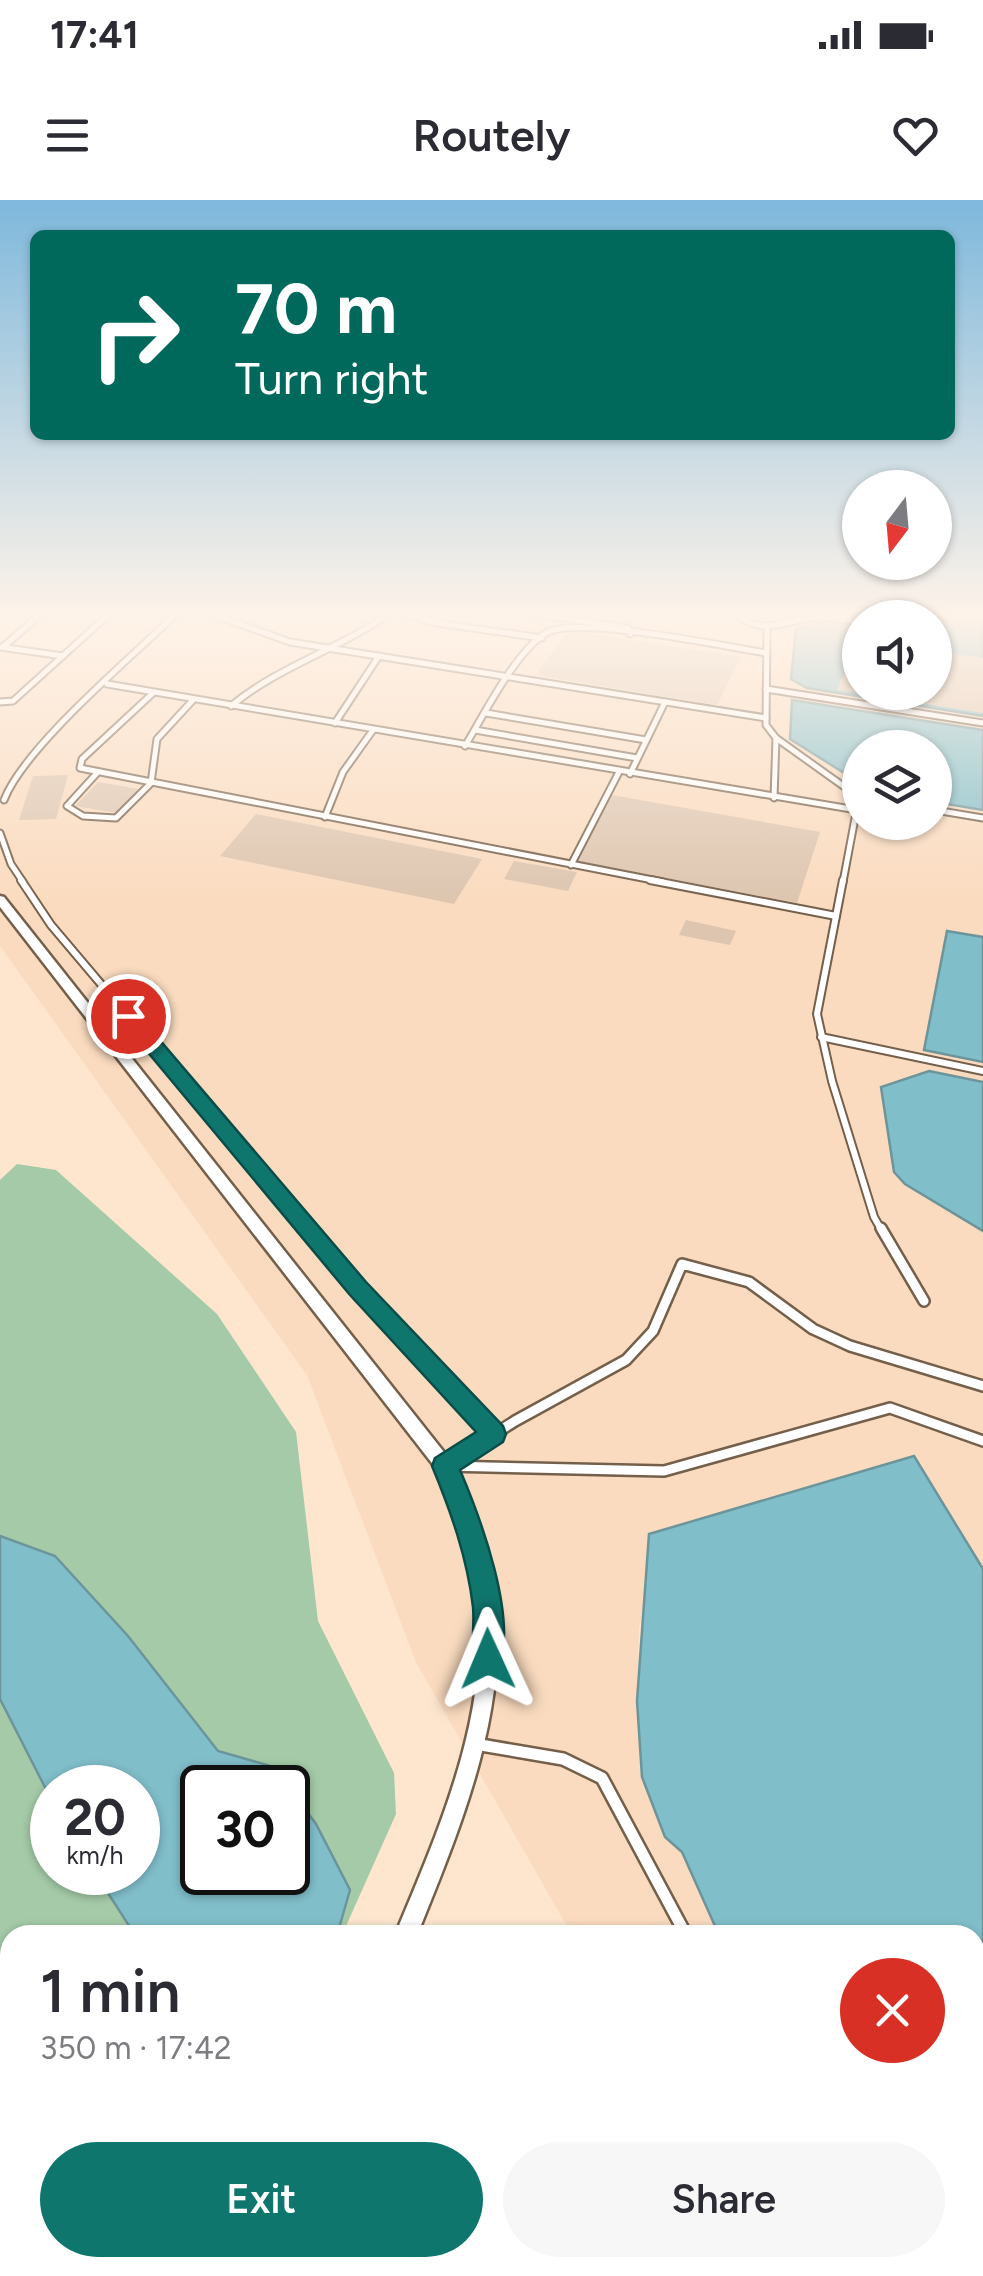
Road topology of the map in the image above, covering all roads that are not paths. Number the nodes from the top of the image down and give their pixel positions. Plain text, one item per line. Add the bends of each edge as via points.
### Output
1 (79, 710) edge
2 (135, 710) edge
3 (183, 710) edge
4 (253, 710) edge
5 (344, 710) edge
6 (488, 710) edge
7 (661, 710) edge
8 (715, 710) edge
9 (766, 710) edge
10 (899, 710) edge
11 (486, 713) junction
12 (766, 718) junction
13 (983, 723) edge
14 (335, 724) junction
15 (373, 730) junction
16 (475, 730) junction
17 (776, 738) junction
18 (646, 740) junction
19 (465, 746) junction
20 (637, 758) junction
21 (619, 772) junction
22 (98, 773) junction
23 (630, 774) junction
24 (151, 784) junction
25 (842, 785) edge
26 (774, 798) junction
27 (4, 800) dead end
28 (842, 808) edge
29 (952, 813) edge
30 (326, 817) junction
31 (983, 818) edge
32 (0, 833) edge
33 (851, 840) edge
34 (572, 865) junction
35 (0, 899) edge
36 (836, 916) junction
37 (822, 1036) junction
38 (983, 1071) edge
39 (924, 1301) dead end
40 (983, 1386) edge
41 (494, 1434) junction
42 (983, 1441) edge
43 (445, 1466) junction
44 (476, 1744) junction
45 (410, 1925) edge
46 (681, 1925) edge

1 - 27 lane via 12,779
2 - 22 lane via 82,759 80,768
3 - 24 lane via 157,739
4 - 14 lane
5 - 14 lane
6 - 11 lane
7 - 18 lane
8 - 12 lane
9 - 12 lane
10 - 13 lane
11 - 16 lane
11 - 18 lane
12 - 17 lane
14 - 15 lane
15 - 19 lane
15 - 30 lane via 343,772
16 - 19 lane
16 - 20 lane
17 - 25 lane
17 - 26 lane
18 - 20 lane
19 - 21 lane
20 - 23 lane
21 - 23 lane
21 - 34 lane
22 - 24 lane
22 - 24 lane via 67,806 72,812 116,818
23 - 26 lane
24 - 30 lane
26 - 28 lane
29 - 31 lane
30 - 34 lane
32 - 41 lane via 10,864 51,924 358,1288
33 - 36 lane
34 - 36 lane
35 - 43 street
36 - 37 lane via 817,1014
37 - 38 lane
37 - 39 lane via 874,1217
40 - 41 lane via 850,1346 813,1329 749,1282 682,1264 653,1331 626,1360
41 - 43 lane
42 - 43 lane via 890,1408 664,1471
43 - 44 street via 472,1532 487,1608 488,1659
44 - 45 street
44 - 46 lane via 563,1758 602,1778

